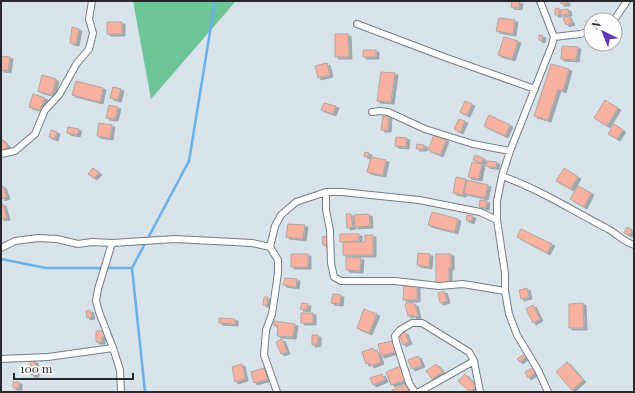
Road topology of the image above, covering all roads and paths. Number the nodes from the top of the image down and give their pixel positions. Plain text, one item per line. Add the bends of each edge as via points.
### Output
1 (92, 1) edge
2 (540, 1) edge
3 (627, 1) edge
4 (619, 12) edge
5 (357, 24) dead end
6 (583, 33) edge
7 (554, 37) junction
8 (535, 89) junction
9 (372, 112) dead end
10 (510, 152) junction
11 (1, 154) edge
12 (502, 176) junction
13 (326, 192) junction
14 (497, 220) junction
15 (112, 243) junction
16 (634, 245) edge
17 (1, 248) edge
18 (270, 248) junction
19 (505, 291) junction
20 (113, 348) junction
21 (1, 359) edge
22 (474, 361) junction
23 (121, 392) edge
24 (277, 392) edge
25 (418, 392) edge
26 (480, 392) edge
27 (548, 392) edge

1 - 11 street via 90,19 93,33 89,49 77,63 59,95 45,110 35,134 15,151
2 - 7 street
3 - 4 street
5 - 8 street
6 - 7 street
7 - 8 street
8 - 10 street
9 - 10 street via 388,112 425,129
10 - 12 street
12 - 14 street via 497,202
12 - 16 street via 563,204
13 - 14 street via 418,200 480,212
13 - 18 street via 296,202 281,215 275,226
13 - 19 street via 334,278 341,281 395,281 439,286 463,284
14 - 19 street via 505,273
15 - 17 street via 78,244 38,238 15,241
15 - 18 street via 175,239 252,243
15 - 20 street via 96,301
18 - 24 street via 278,260 278,273 272,314 266,330 264,355
19 - 27 street via 509,314 517,335
20 - 21 street via 48,357
20 - 23 street via 120,370
22 - 25 street
22 - 25 street via 469,352 422,323 412,324 400,330 395,336 396,342 409,383 414,391
22 - 26 street

